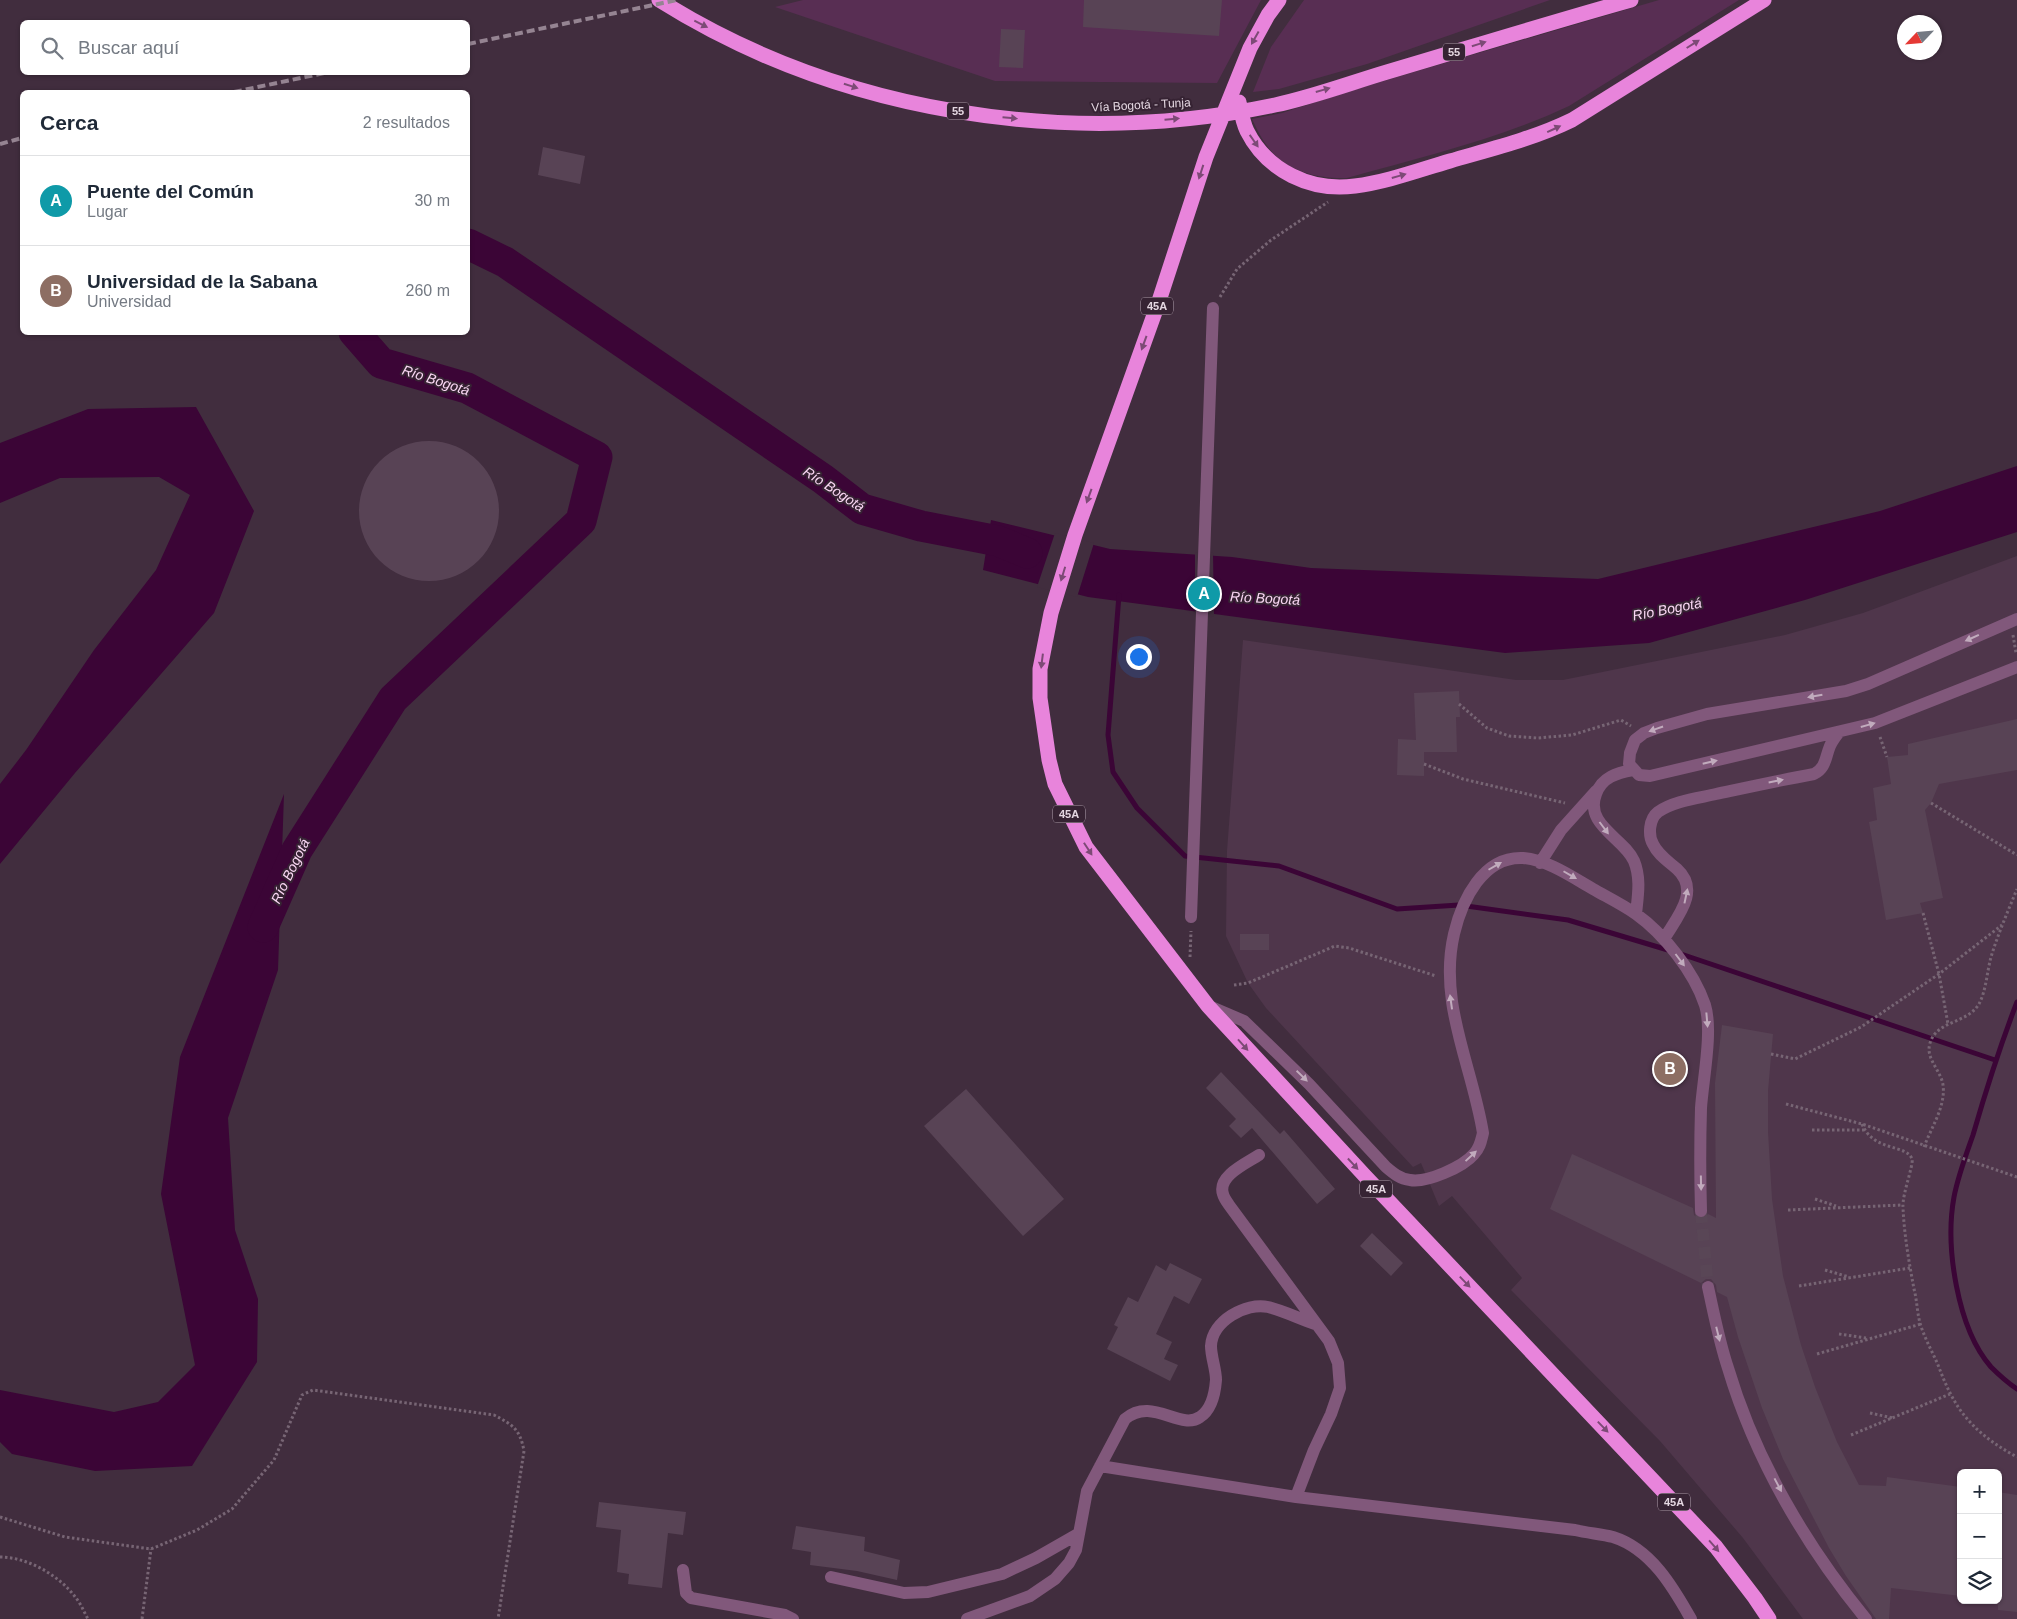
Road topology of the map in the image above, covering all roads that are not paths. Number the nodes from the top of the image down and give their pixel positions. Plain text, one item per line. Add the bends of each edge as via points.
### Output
1 (659, 0) edge
2 (1279, 0) edge
3 (1614, 0) edge
4 (1631, 0) edge
5 (1764, 0) edge
6 (1593, 10) junction
7 (1238, 78) junction
8 (1213, 308) road end
9 (2014, 620) edge
10 (2016, 661) edge
11 (1839, 732) junction
12 (1633, 770) junction
13 (1598, 789) junction
14 (1540, 863) junction
15 (1636, 914) junction
16 (1191, 917) road end
17 (1666, 942) junction
18 (1208, 1006) junction
19 (1259, 1155) dead end
20 (1701, 1211) tunnel mouth
21 (1708, 1287) tunnel mouth
22 (1315, 1324) junction
23 (1100, 1466) junction
24 (1296, 1497) junction
25 (1078, 1534) junction
26 (683, 1570) dead end
27 (831, 1577) dead end
28 (793, 1619) edge
29 (967, 1619) edge
30 (1691, 1619) edge
31 (1768, 1619) edge
32 (1866, 1619) edge

1 -> 6 highway, Vía Bogotá - Tunja / 55 via 741,44 804,71 870,92 936,108 1004,118 1092,123 1200,117 1277,104
2 -> 7 highway, 45A via 1250,48
3 - 6 highway
4 - 6 highway, Vía Bogotá - Tunja / 55
7 -> 5 highway via 1239,102 1246,130 1254,144 1277,168 1300,180 1326,187 1354,186 1545,133 1572,120
7 -> 18 highway, 45A via 1206,157 1156,310 1075,535 1051,613 1040,669 1040,698 1049,760 1056,784 1086,847
8 - 16 street
9 -> 12 street via 1846,691 1691,718 1644,733 1635,740 1630,753 1629,764
11 -> 10 street via 1875,723
12 -> 11 street via 1639,776 1650,776
17 -> 11 street via 1687,900 1688,889 1679,870 1653,845 1650,835 1658,812 1687,800 1814,774 1825,764 1830,746
12 - 13 street via 1613,775
13 - 14 street via 1561,830
13 -> 15 street via 1594,806 1601,825 1628,850 1636,867 1639,879
14 -> 15 street via 1556,867
18 -> 14 street via 1244,1021 1309,1084 1386,1167 1404,1179 1428,1179 1468,1159 1480,1146 1483,1133 1453,1016 1449,980 1450,955 1459,915 1481,876 1502,862 1524,858
15 - 17 street
17 -> 20 street via 1691,975 1706,1008 1708,1027 1701,1108
18 -> 31 highway, 45A via 1281,1088 1716,1548
19 - 22 street via 1229,1175 1222,1186 1223,1194
21 -> 32 street via 1728,1370 1760,1452 1818,1554
22 - 23 street via 1267,1307 1249,1308 1232,1315 1216,1330 1211,1345 1216,1380 1210,1408 1199,1418 1186,1422 1161,1412 1130,1414
22 - 24 street via 1329,1340 1338,1363 1340,1388
23 - 24 street
23 - 25 street via 1087,1491
24 - 30 street via 1575,1530 1614,1538 1642,1553 1654,1565 1671,1584
25 - 27 street via 1002,1574 928,1592 904,1594
25 - 29 street via 1076,1550 1069,1564 1055,1579 1030,1596
26 - 28 street via 686,1593 691,1598

